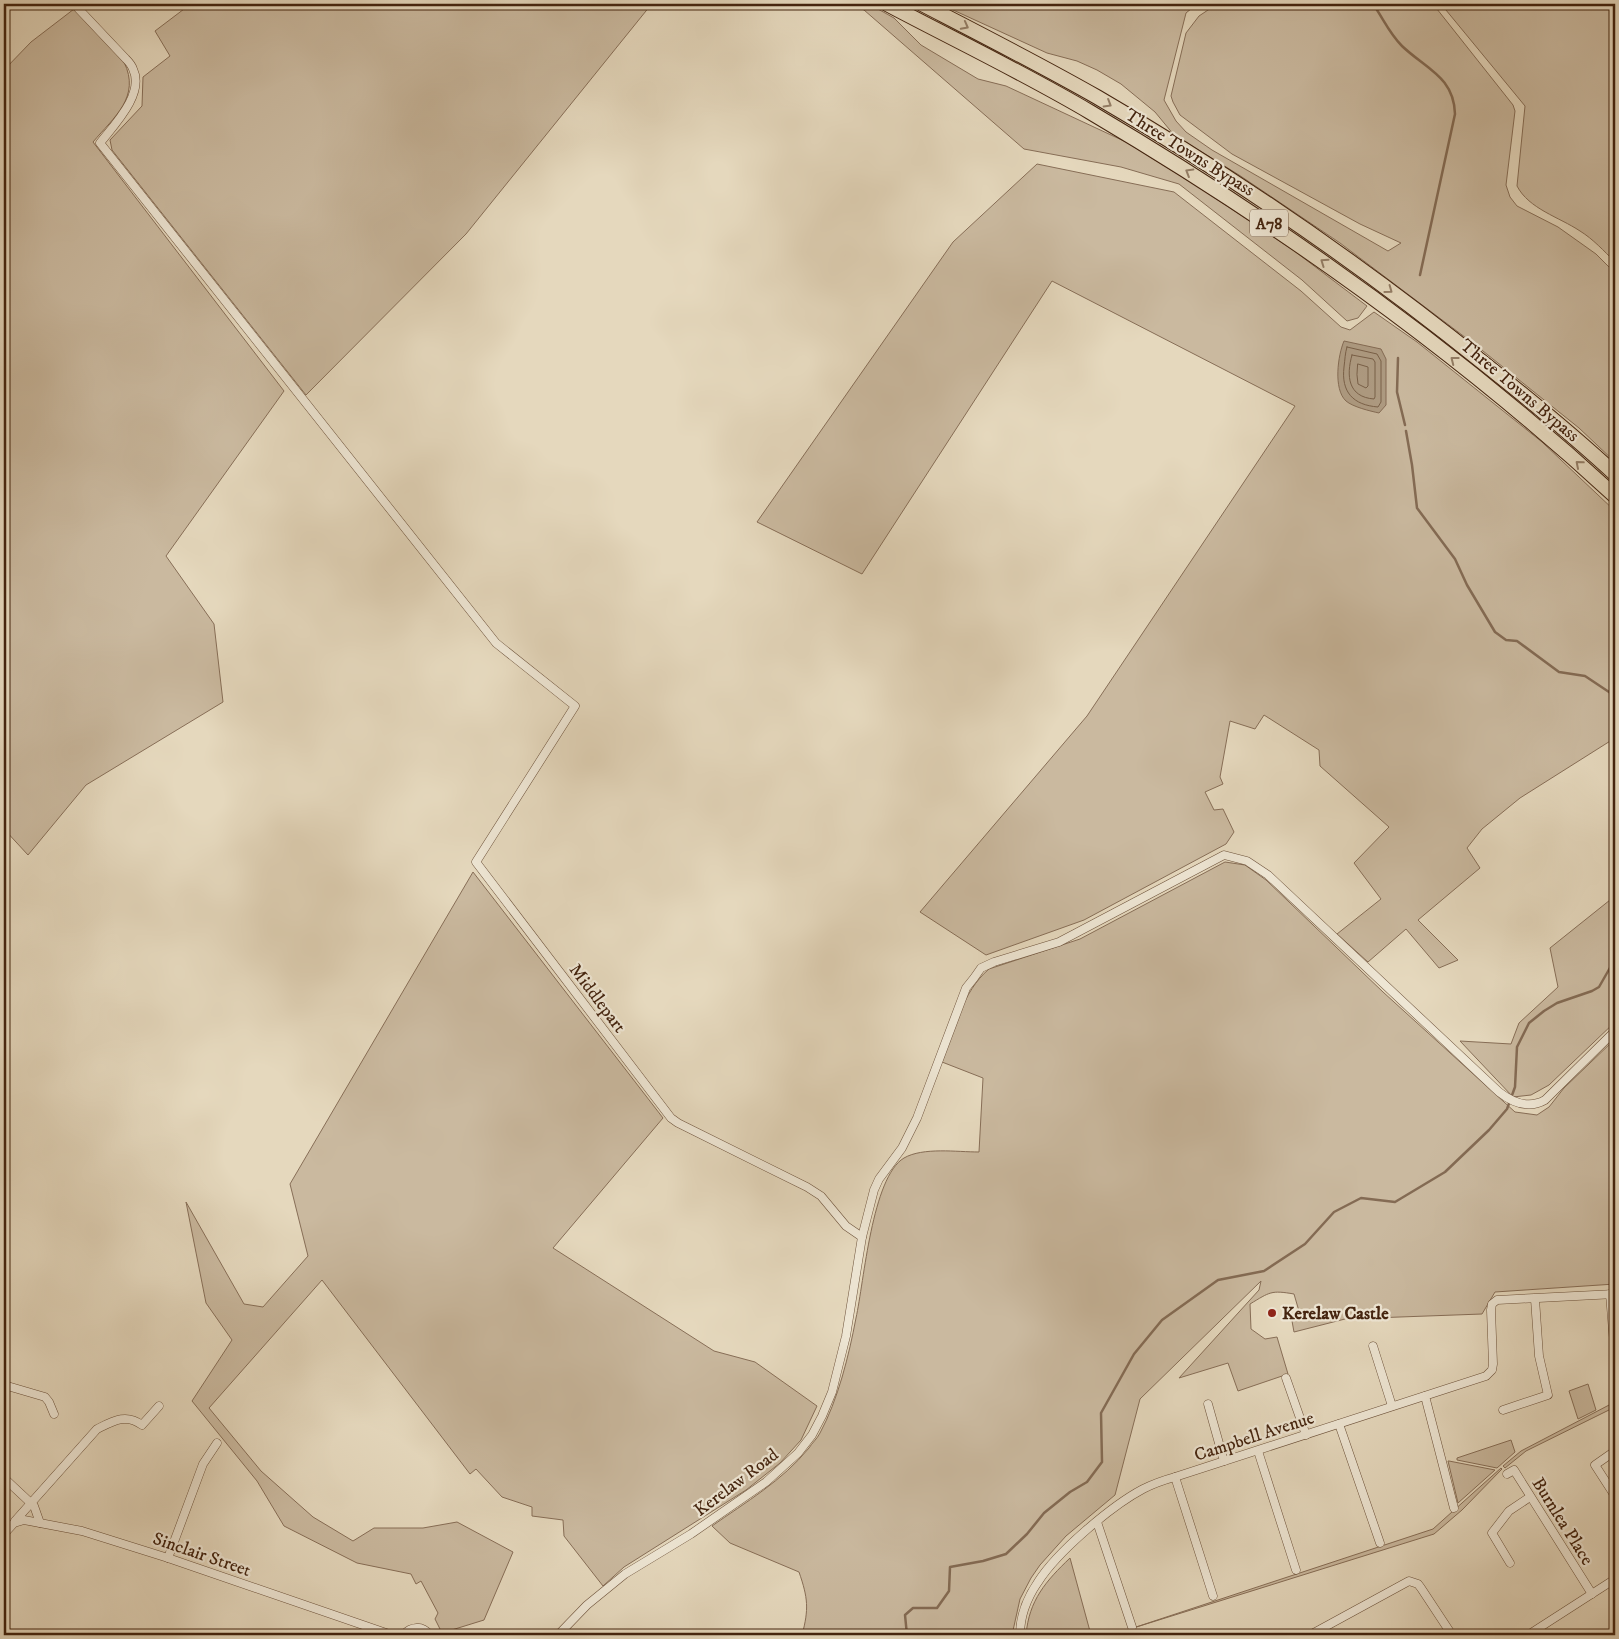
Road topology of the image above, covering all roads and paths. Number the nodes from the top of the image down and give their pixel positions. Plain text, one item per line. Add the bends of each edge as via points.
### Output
1 (74, 4) edge
2 (887, 4) edge
3 (922, 4) edge
4 (1615, 474) edge
5 (1615, 496) edge
6 (1615, 1031) edge
7 (862, 1237) junction
8 (1613, 1294) edge
9 (1535, 1299) junction
10 (1373, 1346) dead end
11 (1615, 1356) edge
12 (1286, 1378) dead end
13 (4, 1386) edge
14 (1425, 1396) junction
15 (1208, 1404) dead end
16 (160, 1406) dead end
17 (1392, 1406) junction
18 (1504, 1410) dead end
19 (54, 1414) dead end
20 (1339, 1424) junction
21 (1306, 1436) junction
22 (217, 1443) dead end
23 (1258, 1451) junction
24 (1615, 1451) edge
25 (1224, 1461) junction
26 (1507, 1474) dead end
27 (1175, 1477) junction
28 (4, 1478) edge
29 (1615, 1496) edge
30 (1530, 1497) junction
31 (31, 1503) junction
32 (1454, 1508) dead end
33 (1097, 1522) junction
34 (14, 1523) junction
35 (40, 1523) junction
36 (4, 1534) edge
37 (1380, 1543) dead end
38 (168, 1558) junction
39 (1510, 1562) dead end
40 (1296, 1570) dead end
41 (1615, 1579) edge
42 (1592, 1594) junction
43 (1213, 1596) dead end
44 (1132, 1627) dead end
45 (392, 1635) edge
46 (403, 1635) edge
47 (430, 1635) edge
48 (558, 1635) edge
49 (1020, 1635) edge
50 (1310, 1635) edge
51 (1452, 1635) edge
52 (1528, 1635) edge

1 - 7 street, Middlepart via 126,59 136,80 126,110 100,143 496,642 575,706 476,862 671,1118 807,1187 821,1196 846,1226
5 -> 2 highway, Three Towns Bypass / A78 via 1433,343 1268,223 1088,111
3 -> 4 highway, Three Towns Bypass / A78 via 1096,97 1276,210 1426,317
6 - 7 street, Kerelaw Road via 1545,1100 1528,1105 1516,1102 1505,1097 1268,875 1247,861 1224,855 1059,942 982,968 966,988 917,1118 902,1148 876,1185
7 - 48 street, Kerelaw Road via 846,1336 832,1392 812,1435 798,1453 747,1496 625,1574 587,1605
8 - 9 street
8 - 11 street
9 - 14 street, Campbell Avenue via 1497,1300 1492,1304 1493,1364 1489,1374
9 - 18 street via 1539,1356 1548,1395
10 - 17 street
12 - 21 street
13 - 19 street via 42,1396
14 - 17 street, Campbell Avenue
14 - 32 street
15 - 25 street
16 - 31 street via 142,1425 127,1418 97,1429
17 - 20 street, Campbell Avenue
20 - 21 street, Campbell Avenue
20 - 37 street
21 - 23 street, Campbell Avenue
22 - 38 street via 203,1464
23 - 25 street, Campbell Avenue
23 - 40 street
24 - 29 street via 1595,1465
25 - 27 street, Campbell Avenue
26 - 30 street, Burnlea Place via 1514,1470
27 - 33 street, Campbell Avenue via 1142,1490
27 - 43 street
28 - 31 street
30 - 39 street via 1509,1511 1492,1533
30 - 42 street, Burnlea Place
31 - 34 street
31 - 35 street
33 - 44 street
33 - 49 street, Campbell Avenue via 1039,1581 1024,1610
34 - 35 street, Sinclair Street via 24,1520
34 - 36 street
35 - 38 street, Sinclair Street via 82,1531
38 - 45 street, Sinclair Street
41 - 42 street
42 - 52 street
46 - 47 street via 411,1628 423,1629
50 - 51 street via 1409,1581 1418,1584

